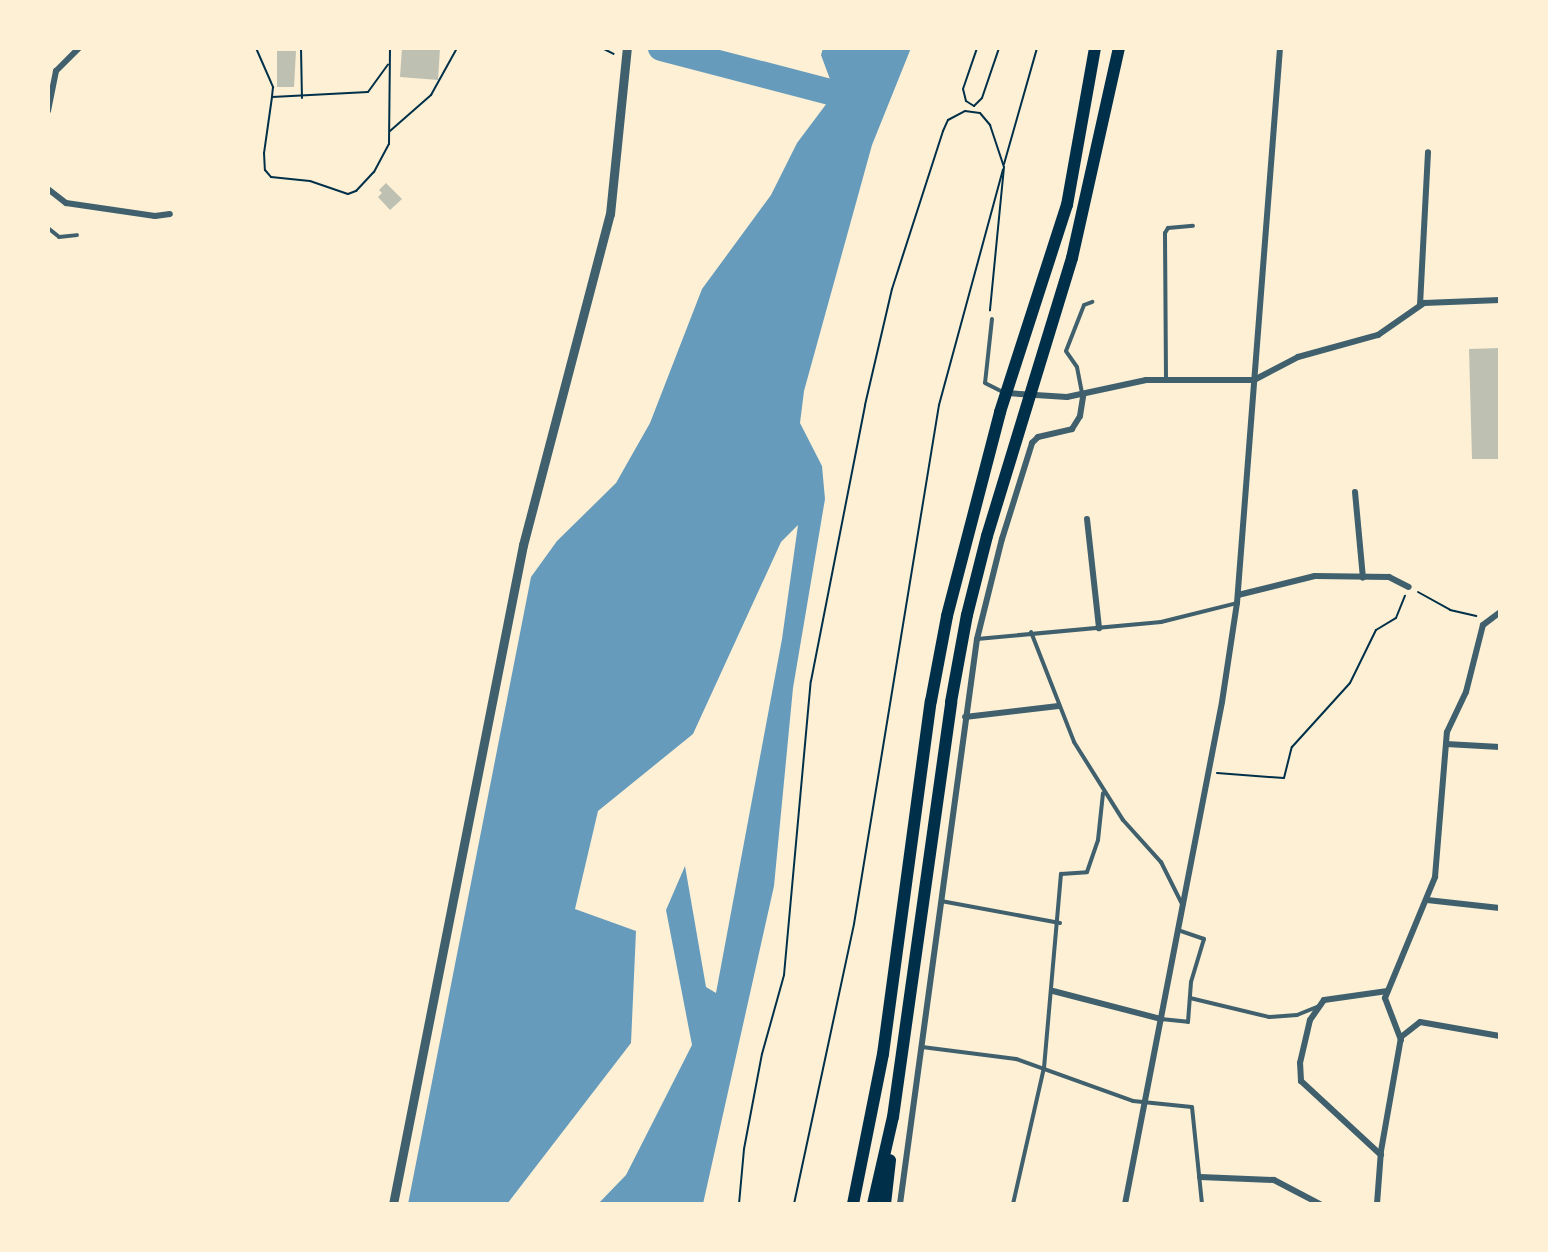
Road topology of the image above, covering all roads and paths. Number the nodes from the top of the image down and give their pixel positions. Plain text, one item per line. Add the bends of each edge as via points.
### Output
1 (79, 48) edge
2 (256, 48) edge
3 (302, 48) edge
4 (390, 48) edge
5 (457, 48) edge
6 (602, 48) edge
7 (627, 48) edge
8 (977, 48) edge
9 (999, 48) edge
10 (1037, 48) edge
11 (1095, 48) edge
12 (1119, 48) edge
13 (1281, 48) edge
14 (616, 55) dead end
15 (389, 63) junction
16 (272, 97) junction
17 (302, 98) junction
18 (974, 106) junction
19 (974, 110) junction
20 (48, 111) edge
21 (390, 131) junction
22 (1428, 152) dead end
23 (1004, 167) junction
24 (48, 189) edge
25 (170, 214) dead end
26 (1193, 226) dead end
27 (48, 228) edge
28 (77, 235) dead end
29 (1500, 300) edge
30 (1092, 302) dead end
31 (1420, 305) junction
32 (992, 319) joint
33 (1166, 378) junction
34 (1254, 380) junction
35 (1006, 393) junction
36 (1031, 396) junction
37 (1083, 396) junction
38 (1356, 492) dead end
39 (1087, 519) dead end
40 (1363, 578) junction
41 (1409, 587) junction
42 (1238, 595) junction
43 (1237, 603) junction
44 (1500, 612) edge
45 (1489, 620) junction
46 (1099, 628) junction
47 (1031, 632) junction
48 (977, 639) junction
49 (1058, 706) junction
50 (965, 717) junction
51 (1446, 744) junction
52 (1500, 747) edge
53 (1209, 773) junction
54 (1103, 793) junction
55 (1427, 900) junction
56 (941, 901) junction
57 (1183, 907) junction
58 (1500, 908) edge
59 (1060, 923) junction
60 (1178, 930) junction
61 (1053, 991) junction
62 (1387, 991) junction
63 (1190, 998) junction
64 (1317, 1007) junction
65 (1161, 1019) junction
66 (1500, 1036) edge
67 (1401, 1040) junction
68 (922, 1047) junction
69 (1044, 1068) junction
70 (1146, 1102) junction
71 (893, 1117) junction
72 (1381, 1155) junction
73 (1200, 1177) junction
74 (393, 1204) edge
75 (739, 1204) edge
76 (794, 1204) edge
77 (853, 1204) edge
78 (873, 1204) edge
79 (885, 1204) edge
80 (900, 1204) edge
81 (1013, 1204) edge
82 (1125, 1204) edge
83 (1202, 1204) edge
84 (1320, 1204) edge
85 (1377, 1204) edge

1 - 20 street via 56,71
2 - 16 path via 273,87
3 - 17 path
4 - 15 path
5 - 21 path via 431,95
6 - 14 path
7 - 74 street via 610,214 523,545
8 - 18 path via 963,88 966,101
9 - 18 path via 982,98
10 - 23 path
11 - 35 highway via 1067,205
12 - 36 highway via 1082,216
13 - 34 street
15 - 17 path via 368,92
15 - 21 path
16 - 17 path
16 - 21 path via 264,153 265,170 271,177 310,182 348,194 356,191 385,156
18 - 19 path
19 - 23 path via 990,125
19 - 75 path via 955,114 942,131 892,289 869,385 811,681 784,975 762,1054 744,1149
22 - 31 street
23 - 32 path via 989,308
23 - 76 path via 939,405 854,924
24 - 25 street via 66,203 155,216
26 - 33 lane via 1168,228 1165,233
27 - 28 lane via 59,237
29 - 31 street
30 - 37 lane via 1084,305 1066,351 1077,367
31 - 34 street via 1378,335 1357,344 1298,357
32 - 35 lane via 985,383
33 - 34 street
33 - 37 street
34 - 42 street
35 - 36 street
35 - 77 highway via 964,541 935,680 884,1054
36 - 37 street
36 - 71 highway via 987,536 951,702
37 - 48 street via 1080,416 1072,429 1038,437 1032,443
38 - 40 street
39 - 46 street
40 - 41 street via 1389,577
40 - 42 street via 1315,576
41 - 45 path via 1450,610
41 - 53 path via 1396,618 1376,630 1350,683 1292,747 1284,778
42 - 43 street
43 - 46 lane via 1161,622
43 - 53 street
44 - 45 street
45 - 51 street via 1483,626 1466,692 1447,732
46 - 47 lane
47 - 48 lane
47 - 49 lane
48 - 50 street
49 - 50 street
49 - 54 lane
50 - 56 street
51 - 52 street
51 - 55 street via 1435,877
53 - 57 street
54 - 57 lane via 1161,862
54 - 59 lane via 1098,840 1087,872 1061,874
55 - 58 street
55 - 62 street
56 - 59 lane
56 - 68 street
57 - 60 street
59 - 61 lane
60 - 63 lane via 1204,939 1194,967
60 - 65 street
61 - 65 street
61 - 69 lane
62 - 64 street via 1334,996
62 - 67 street via 1385,998
63 - 64 lane via 1269,1017 1297,1016
63 - 65 lane via 1188,1022
64 - 72 street via 1303,1043 1300,1080
65 - 70 street
66 - 67 street via 1420,1022
67 - 72 street
68 - 69 lane via 1006,1058
68 - 80 street
69 - 70 lane via 1060,1077
69 - 81 lane
70 - 73 lane via 1192,1107
70 - 82 street
71 - 78 highway
71 - 79 highway
72 - 85 street
73 - 83 lane
73 - 84 street via 1274,1180

